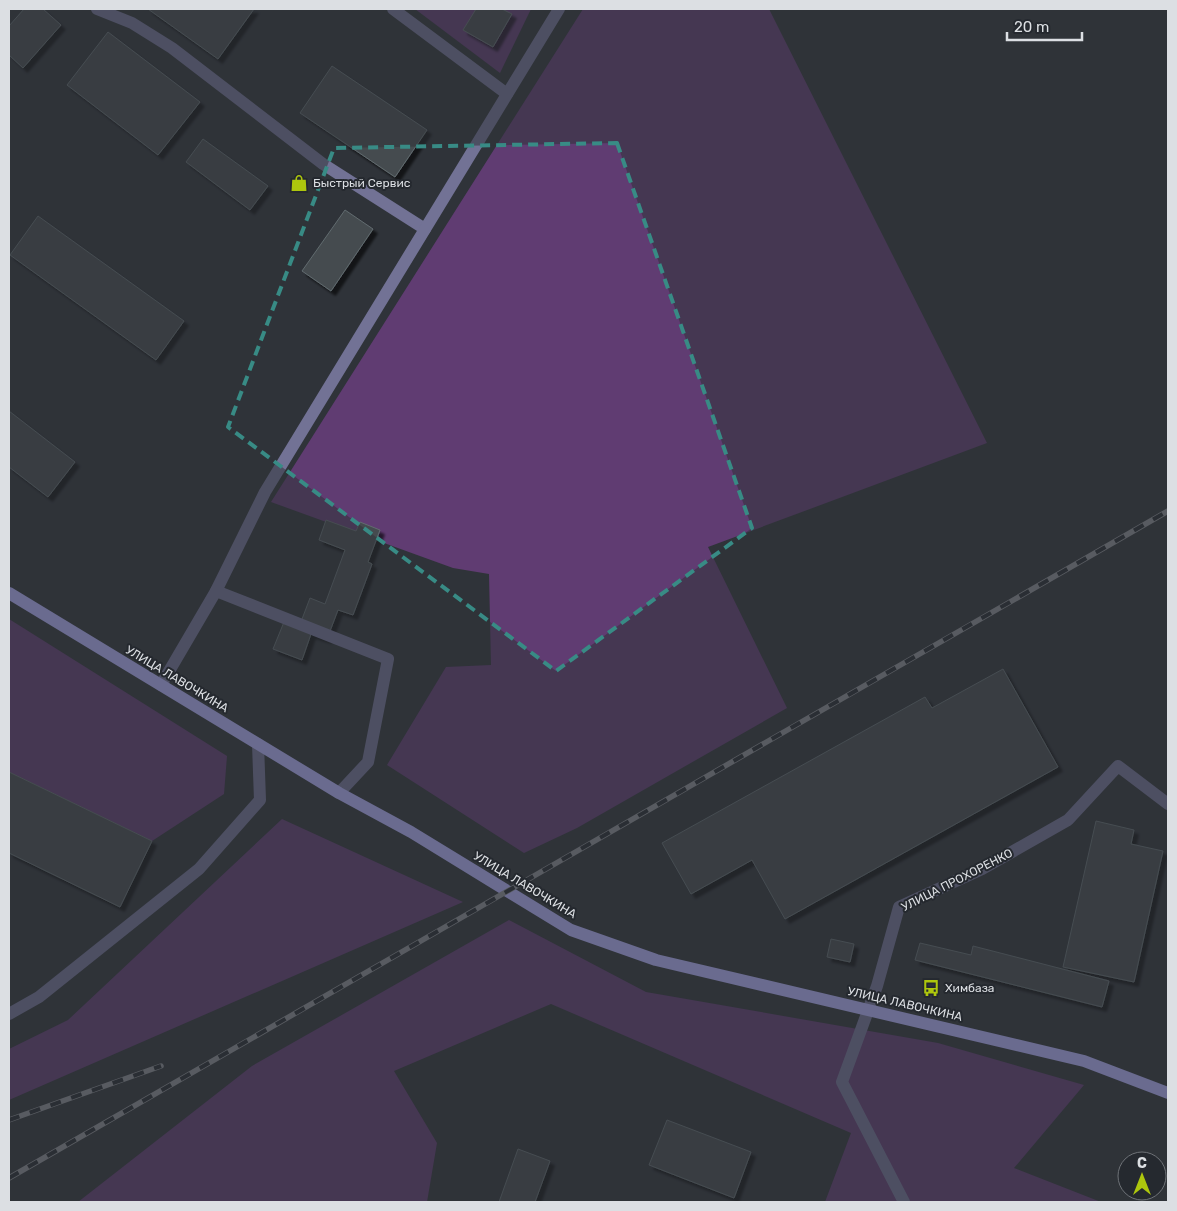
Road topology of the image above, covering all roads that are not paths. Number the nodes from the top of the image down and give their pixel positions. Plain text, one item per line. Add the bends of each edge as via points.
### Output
1 (96, 9) edge
2 (393, 9) edge
3 (559, 9) edge
4 (508, 94) junction
5 (425, 229) junction
6 (216, 591) junction
7 (9, 593) edge
8 (161, 685) junction
9 (258, 744) junction
10 (339, 793) junction
11 (1168, 804) edge
12 (867, 1010) junction
13 (9, 1014) edge
14 (1168, 1093) edge
15 (904, 1202) edge

1 - 5 street via 132,23 172,48 323,164
2 - 4 street
3 - 4 street
4 - 5 street
5 - 6 street via 265,492
6 - 8 street
6 - 10 street via 388,659 368,762
7 - 8 main road, УЛИЦА ЛАВОЧКИНА
8 - 9 main road, УЛИЦА ЛАВОЧКИНА
9 - 10 main road, УЛИЦА ЛАВОЧКИНА
9 - 13 street via 260,800 199,869 39,997
10 - 12 main road, УЛИЦА ЛАВОЧКИНА via 411,832 571,930 656,960
11 - 12 street, УЛИЦА ПРОХОРЕНКО via 1118,766 1068,820 982,869 898,907 877,986
12 - 14 main road, УЛИЦА ЛАВОЧКИНА via 1084,1061
12 - 15 street, УЛИЦА ПРОХОРЕНКО via 842,1082

